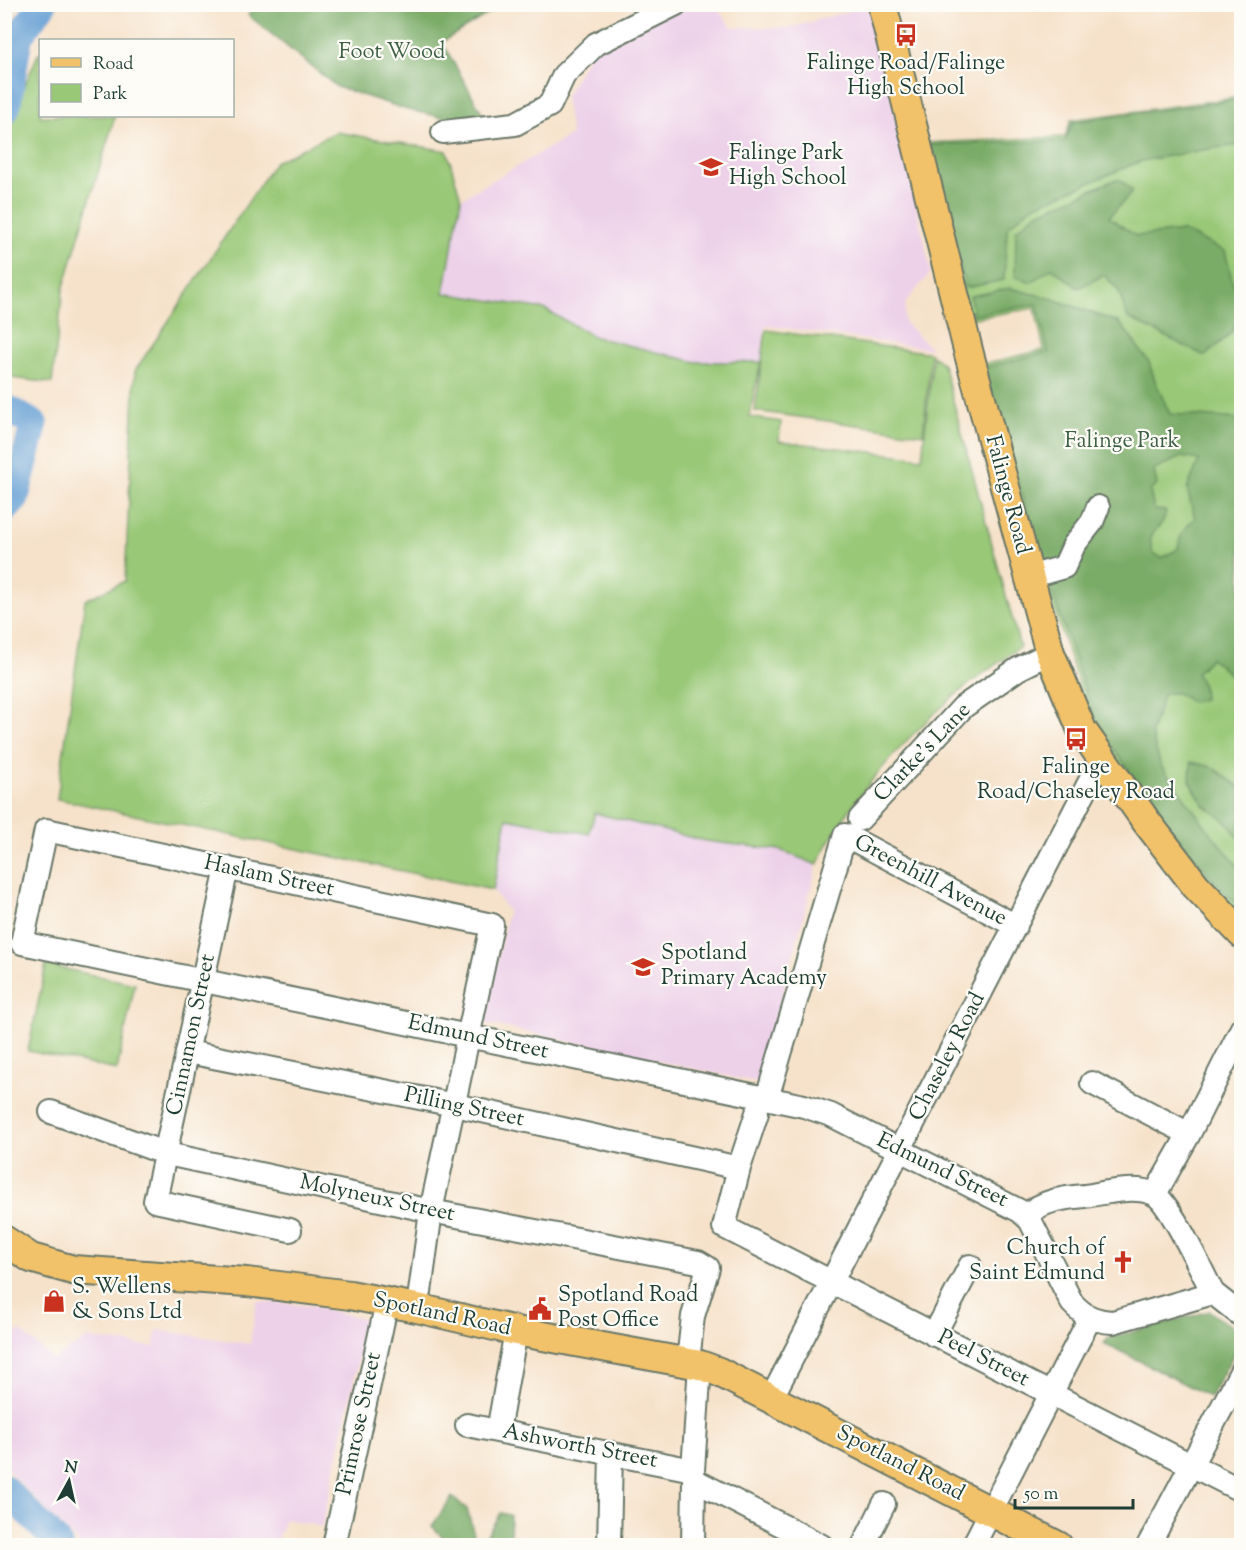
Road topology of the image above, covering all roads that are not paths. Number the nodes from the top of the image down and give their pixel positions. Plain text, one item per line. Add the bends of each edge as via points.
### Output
1 (676, 4) edge
2 (882, 4) edge
3 (442, 132) dead end
4 (1098, 507) dead end
5 (1029, 577) junction
6 (1050, 653) junction
7 (1091, 778) dead end
8 (860, 819) dead end
9 (46, 830) joint
10 (227, 868) junction
11 (1016, 926) junction
12 (1242, 934) edge
13 (203, 981) junction
14 (1242, 1028) edge
15 (470, 1036) junction
16 (188, 1052) junction
17 (1092, 1083) dead end
18 (455, 1105) junction
19 (762, 1105) junction
20 (51, 1112) dead end
21 (1189, 1134) junction
22 (899, 1151) junction
23 (167, 1154) junction
24 (739, 1168) junction
25 (1155, 1194) junction
26 (431, 1211) junction
27 (1026, 1216) junction
28 (290, 1230) dead end
29 (4, 1240) edge
30 (970, 1266) dead end
31 (833, 1281) junction
32 (420, 1292) dead end
33 (1213, 1293) junction
34 (387, 1302) junction
35 (1242, 1316) edge
36 (1090, 1318) junction
37 (516, 1332) junction
38 (934, 1335) junction
39 (694, 1363) junction
40 (1242, 1370) edge
41 (1052, 1394) junction
42 (771, 1399) junction
43 (467, 1425) dead end
44 (498, 1431) junction
45 (611, 1454) junction
46 (1190, 1465) junction
47 (694, 1475) junction
48 (1242, 1491) edge
49 (884, 1504) dead end
50 (990, 1511) junction
51 (334, 1545) edge
52 (609, 1545) edge
53 (693, 1545) edge
54 (822, 1545) edge
55 (864, 1545) edge
56 (973, 1545) edge
57 (1058, 1545) edge
58 (1148, 1545) edge

1 - 3 street via 596,44 564,75 550,105 515,124
2 - 5 main road, Falinge Road
4 - 5 street via 1064,567
5 - 6 main road, Falinge Road
6 - 8 street, Clarke's Lane via 1018,669 963,707
6 - 12 main road, Falinge Road via 1082,730 1196,886
7 - 11 street, Chaseley Road
9 - 10 street, Haslam Street
9 - 13 street, Edmund Street via 22,943
10 - 13 street, Cinnamon Street
10 - 15 street, Haslam Street via 492,925
11 - 19 street, Greenhill Avenue via 845,835
11 - 22 street, Chaseley Road
13 - 15 street, Edmund Street
13 - 16 street, Cinnamon Street
14 - 21 street
15 - 18 street
15 - 19 street, Edmund Street
16 - 18 street, Pilling Street
16 - 23 street, Cinnamon Street
17 - 21 street
18 - 24 street, Pilling Street
18 - 26 street
19 - 22 street, Edmund Street via 804,1106
19 - 24 street
20 - 23 street, Molyneux Street
21 - 25 street
22 - 27 street, Edmund Street via 1017,1208
22 - 31 street, Chaseley Road
23 - 26 street, Molyneux Street
23 - 28 street, Cinnamon Street via 156,1201
24 - 31 street, Peel Street via 724,1227
25 - 27 street via 1128,1191 1065,1198 1036,1206
25 - 33 street via 1166,1206
26 - 32 street
26 - 39 street, Molyneux Street via 698,1262 708,1268 693,1316
27 - 36 street via 1072,1304
29 - 34 main road, Spotland Road via 31,1258 73,1270 247,1282
30 - 38 street
31 - 38 street, Peel Street
31 - 42 street, Chaseley Road
33 - 35 street
33 - 36 street via 1113,1322
34 - 37 main road, Spotland Road
34 - 51 street, Primrose Street
36 - 41 street
37 - 39 main road, Spotland Road
37 - 44 street
38 - 41 street, Peel Street
39 - 42 main road, Spotland Road
39 - 47 street
40 - 46 street
41 - 46 street, Peel Street
41 - 50 street
42 - 50 main road, Spotland Road
43 - 44 street, Ashworth Street
44 - 45 street, Ashworth Street
45 - 47 street, Ashworth Street
45 - 52 street
46 - 48 street, Peel Street
46 - 58 street
47 - 53 street
47 - 54 street, Ashworth Street
49 - 55 street
50 - 56 street
50 - 57 main road, Spotland Road

